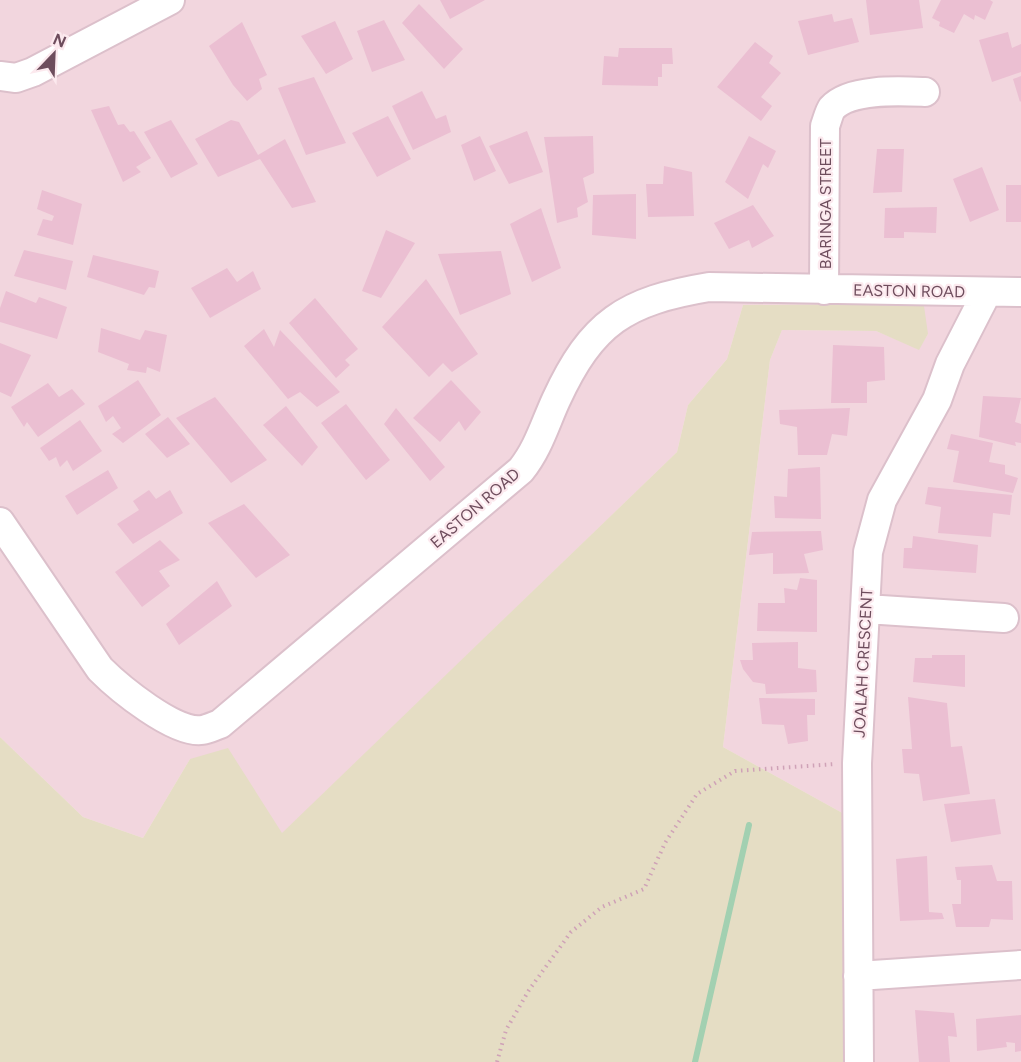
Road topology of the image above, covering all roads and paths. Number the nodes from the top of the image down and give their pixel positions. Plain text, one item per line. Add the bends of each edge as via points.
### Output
1 (170, 0) edge
2 (0, 76) edge
3 (925, 92) dead end
4 (824, 290) junction
5 (987, 292) junction
6 (1021, 292) edge
7 (0, 522) edge
8 (866, 609) junction
9 (1004, 618) dead end
10 (857, 763) junction
11 (1021, 965) edge
12 (858, 976) junction
13 (497, 1062) edge
14 (859, 1062) edge

1 - 2 street via 33,72 16,78
3 - 4 street, BARINGA STREET via 890,90 848,99 832,108 825,126
4 - 5 street, EASTON ROAD
4 - 7 street, EASTON ROAD via 709,287 637,305 611,321 573,365 533,455 521,470 220,724 201,730 181,727 119,688 100,669
5 - 6 street, EASTON ROAD
5 - 8 street, JOALAH CRESCENT via 950,364 937,400 882,500 868,552
8 - 9 street
8 - 10 street, JOALAH CRESCENT
10 - 12 street, JOALAH CRESCENT
10 - 13 path via 735,771 697,794 665,843 644,889 602,907 571,932 506,1030
11 - 12 street
12 - 14 street, JOALAH CRESCENT

